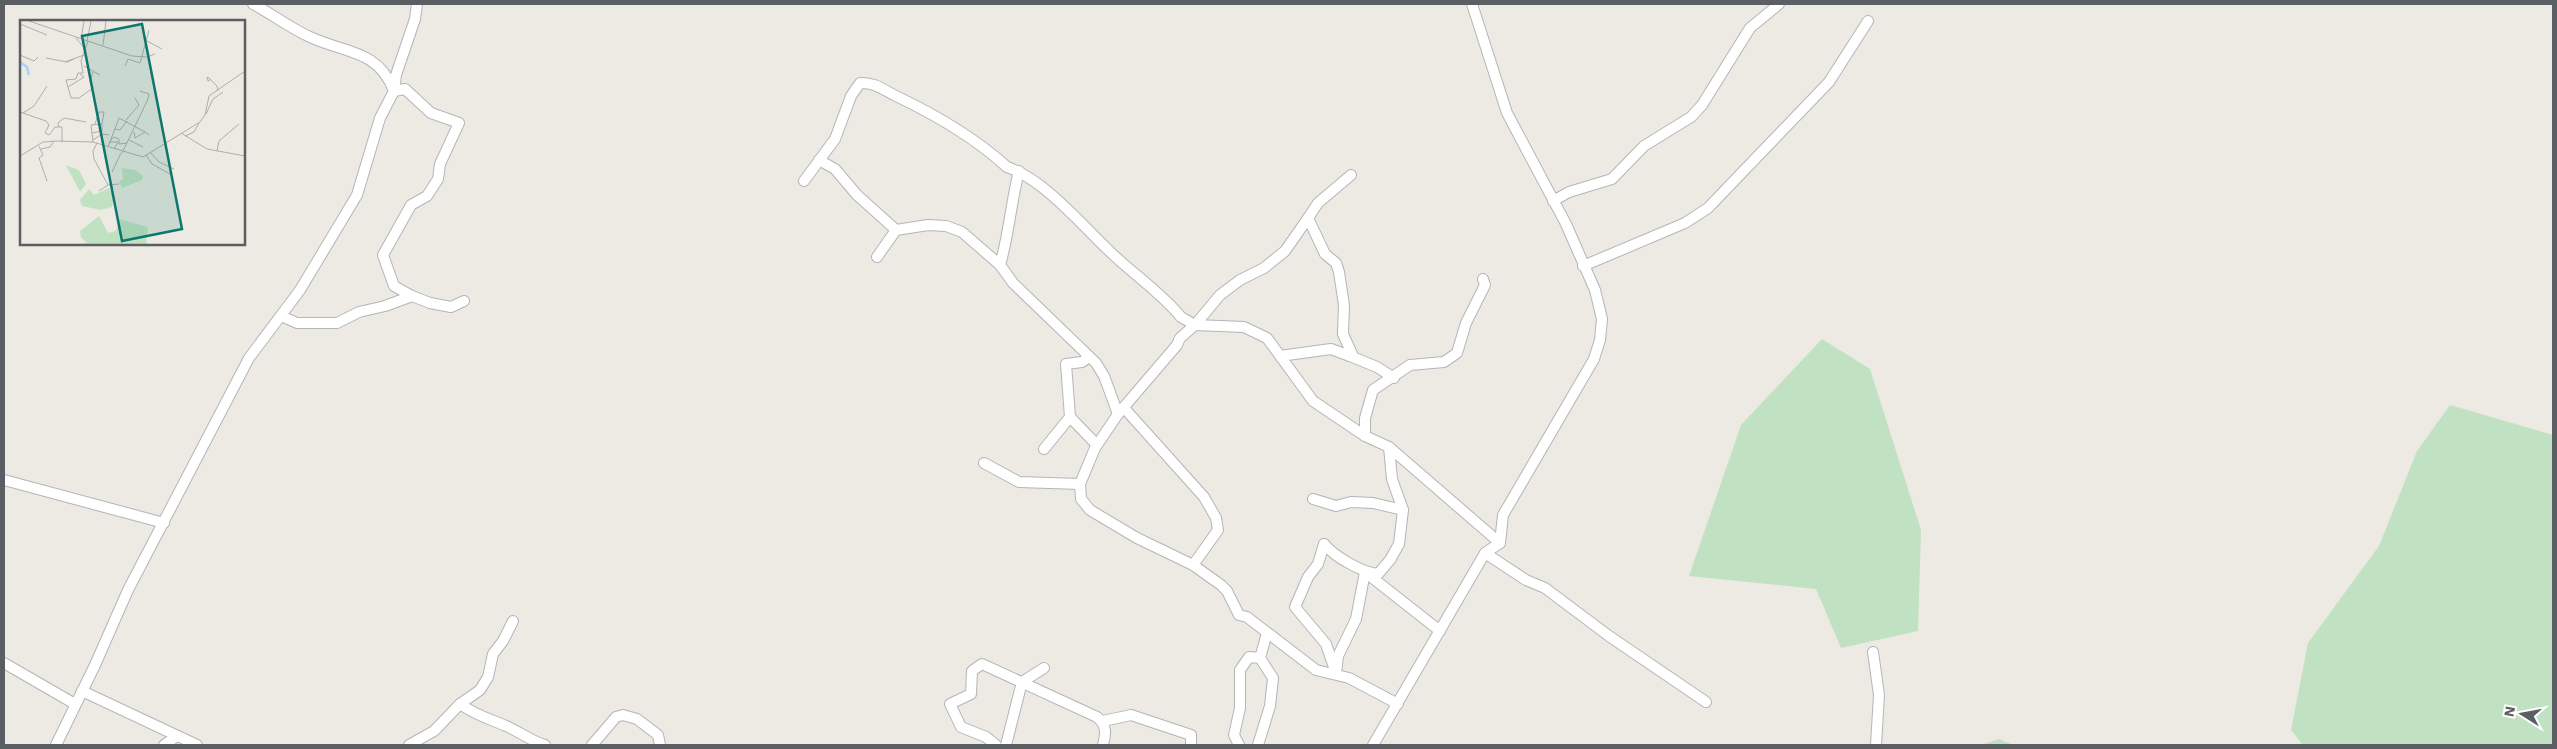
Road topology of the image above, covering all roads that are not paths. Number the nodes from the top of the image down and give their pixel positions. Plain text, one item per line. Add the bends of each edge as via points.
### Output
1 (253, 4) edge
2 (417, 4) edge
3 (1472, 4) edge
4 (1779, 4) edge
5 (1868, 21) dead end
6 (394, 91) junction
7 (819, 160) junction
8 (1019, 171) junction
9 (1351, 175) dead end
10 (804, 181) dead end
11 (1553, 201) junction
12 (1308, 218) junction
13 (896, 230) junction
14 (876, 257) dead end
15 (1000, 265) junction
16 (1583, 266) junction
17 (1483, 279) dead end
18 (412, 296) junction
19 (464, 301) dead end
20 (281, 316) junction
21 (1195, 325) junction
22 (1280, 356) junction
23 (1350, 356) junction
24 (1089, 357) junction
25 (1394, 378) junction
26 (1122, 412) junction
27 (1070, 417) junction
28 (1365, 436) junction
29 (1097, 445) junction
30 (1389, 447) junction
31 (1044, 449) dead end
32 (984, 463) dead end
33 (4, 480) edge
34 (1080, 484) junction
35 (1313, 499) dead end
36 (1403, 510) junction
37 (164, 523) junction
38 (1500, 543) junction
39 (1485, 553) junction
40 (1194, 565) junction
41 (1365, 572) junction
42 (513, 621) dead end
43 (1440, 631) junction
44 (1267, 633) junction
45 (1873, 652) dead end
46 (1260, 658) junction
47 (4, 663) edge
48 (1044, 668) dead end
49 (1336, 673) junction
50 (1022, 682) junction
51 (82, 691) junction
52 (1706, 702) dead end
53 (75, 704) junction
54 (460, 704) junction
55 (1398, 704) junction
56 (1103, 721) junction
57 (177, 736) junction
58 (56, 745) edge
59 (164, 745) edge
60 (198, 745) edge
61 (409, 745) edge
62 (545, 745) edge
63 (592, 745) edge
64 (660, 745) edge
65 (996, 745) edge
66 (1006, 745) edge
67 (1103, 745) edge
68 (1191, 745) edge
69 (1240, 745) edge
70 (1258, 745) edge
71 (1374, 745) edge
72 (1876, 745) edge

1 - 6 street via 310,37 362,54 388,78
2 - 6 street
3 - 11 street via 1507,113
4 - 11 street via 1750,28 1702,105 1691,117 1644,146 1612,179 1569,192
5 - 16 street via 1828,82 1708,208 1685,224
6 - 18 street via 405,89 431,113 459,123 440,164 438,179 427,196 411,205 382,255 394,286
6 - 20 street via 380,118 353,204
7 - 8 street via 834,139 855,88 868,82 947,122 1007,168
7 - 10 street
7 - 13 street via 835,169 863,202
8 - 15 street via 1012,197 1009,235
8 - 21 street via 1074,215 1181,318
9 - 12 street via 1318,203
11 - 16 street
12 - 21 street via 1285,251 1220,296
12 - 23 street via 1325,254 1336,263 1339,272 1344,305 1343,334 1352,354
13 - 14 street
13 - 15 street via 946,226 962,232
15 - 24 street via 1013,283
16 - 38 street via 1601,307 1600,340 1594,359 1504,515
17 - 25 street via 1484,285 1466,324 1458,352 1444,362 1410,365
18 - 19 street via 451,306
18 - 20 street via 359,312 337,323 297,324
20 - 37 street via 249,358
21 - 22 street via 1244,327 1256,331 1267,338
21 - 26 street via 1180,338
22 - 23 street via 1331,349
22 - 28 street via 1313,401
23 - 25 street
24 - 26 street via 1104,376
24 - 27 street via 1082,362 1066,364
25 - 28 street via 1373,390 1365,418
26 - 29 street
26 - 40 street via 1204,497 1216,518 1218,530
27 - 29 street
27 - 31 street
28 - 30 street
29 - 34 street
30 - 36 street via 1392,479
30 - 38 street
32 - 34 street via 1019,482
33 - 37 street
34 - 40 street via 1081,499 1090,510
35 - 36 street via 1336,506 1358,502
36 - 41 street via 1399,544 1390,560 1378,574
37 - 51 street via 128,590
38 - 39 street
39 - 43 street
39 - 52 street via 1526,580 1546,588 1609,636
40 - 44 street via 1227,591 1238,615 1247,617
41 - 43 street
41 - 49 street via 1356,619 1338,656
41 - 49 street via 1324,544 1318,564 1308,577 1295,607 1326,644
42 - 54 street via 493,654 485,684
43 - 55 street
44 - 46 street
44 - 49 street via 1316,670
45 - 72 street via 1879,695
46 - 69 street via 1250,657 1240,670 1240,708 1234,735
46 - 70 street via 1273,678 1270,706
47 - 53 street
48 - 50 street
49 - 55 street
50 - 56 street via 1091,712
50 - 65 street via 982,664 972,671 971,694 950,704 961,727 986,737
50 - 66 street
51 - 53 street
51 - 57 street
53 - 58 street
54 - 61 street via 434,731
54 - 62 street via 473,714
55 - 71 street
56 - 67 street
56 - 68 street via 1131,715 1191,735
57 - 59 street
57 - 60 street
63 - 64 street via 616,716 623,715 637,719 658,735

